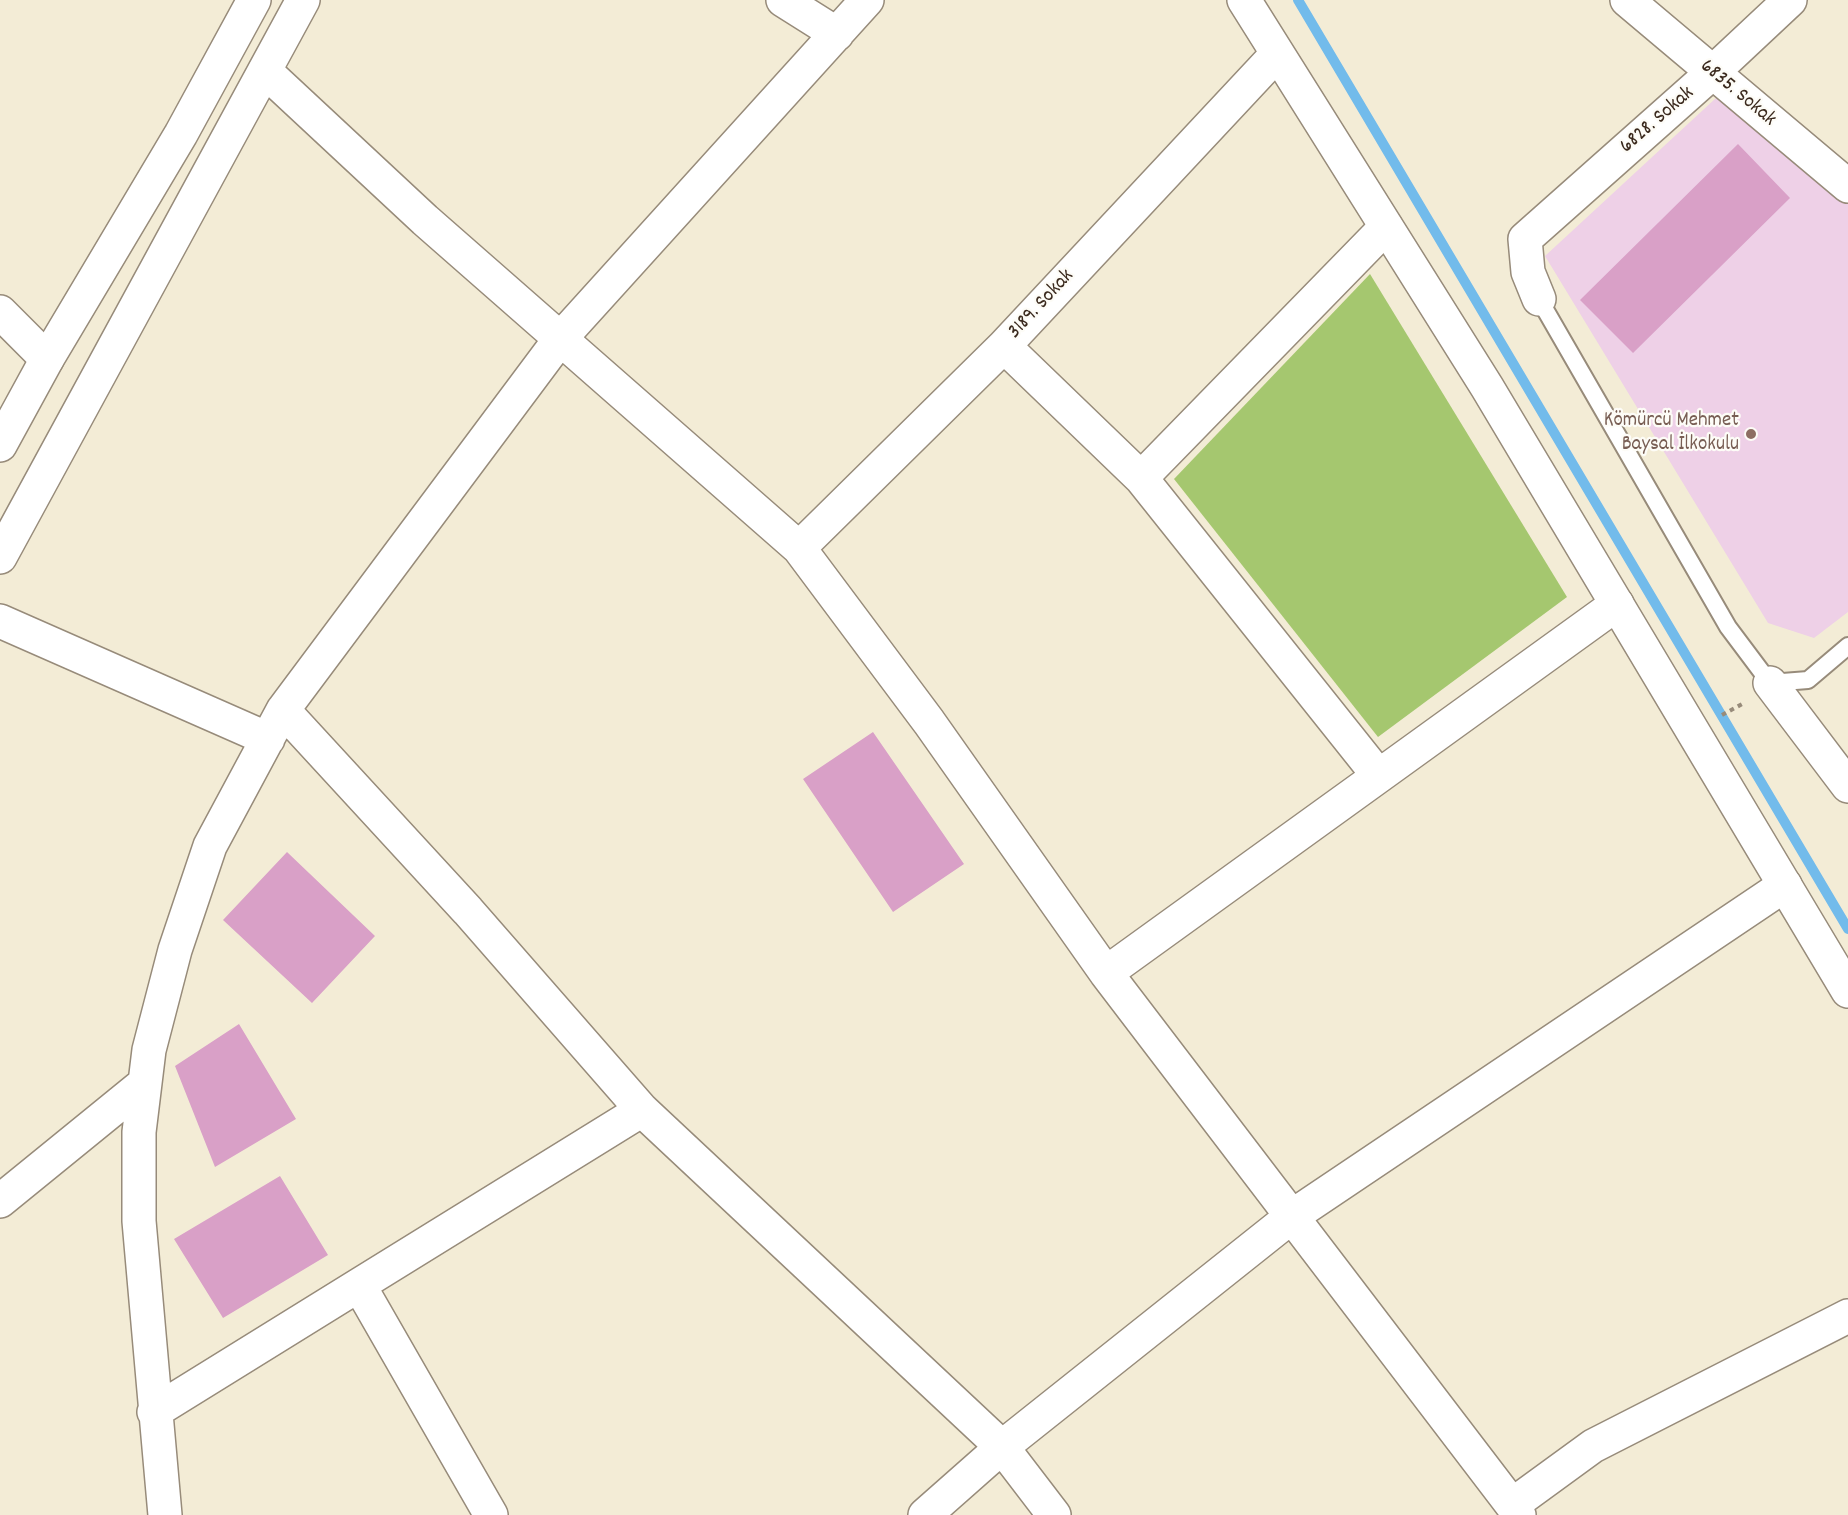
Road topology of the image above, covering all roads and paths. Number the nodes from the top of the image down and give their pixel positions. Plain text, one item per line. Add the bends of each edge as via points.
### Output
1 (303, 0) edge
2 (783, 0) edge
3 (867, 0) edge
4 (1244, 0) edge
5 (1627, 0) edge
6 (1790, 0) edge
7 (247, 2) edge
8 (837, 34) junction
9 (1277, 54) junction
10 (265, 71) junction
11 (1712, 73) junction
12 (1848, 186) edge
13 (1386, 227) junction
14 (1539, 299) joint
15 (0, 312) edge
16 (560, 339) junction
17 (1004, 346) junction
18 (47, 359) junction
19 (0, 445) edge
20 (1141, 478) junction
21 (798, 548) junction
22 (0, 557) edge
23 (1617, 604) junction
24 (0, 621) edge
25 (1848, 646) edge
26 (1770, 683) junction
27 (283, 710) junction
28 (268, 739) junction
29 (1378, 775) junction
30 (1848, 786) edge
31 (1785, 885) junction
32 (1106, 973) junction
33 (1848, 991) edge
34 (145, 1083) junction
35 (642, 1110) junction
36 (0, 1201) edge
37 (1291, 1217) junction
38 (359, 1285) junction
39 (1848, 1316) edge
40 (154, 1412) junction
41 (1002, 1447) junction
42 (1516, 1510) edge
43 (165, 1515) edge
44 (491, 1515) edge
45 (925, 1515) edge
46 (1054, 1515) edge

1 - 10 street
2 - 8 street
3 - 8 street
4 - 9 street
5 - 11 street, 6835. Sokak
6 - 11 street, 6828. Sokak
7 - 18 street via 181,134
8 - 16 street
9 - 13 street
9 - 17 street, 3189. Sokak
10 - 16 street
10 - 22 street
11 - 12 street, 6835. Sokak
11 - 14 street, 6828. Sokak via 1525,239 1528,272
13 - 20 street
13 - 23 street
14 - 26 lane via 1728,627
15 - 18 street
16 - 21 street
16 - 27 street
17 - 20 street
17 - 21 street, 3189. Sokak
18 - 19 street
20 - 29 street
21 - 32 street via 929,722
23 - 29 street
23 - 31 street
24 - 28 street
25 - 26 lane via 1808,680
26 - 30 street
27 - 28 street
27 - 35 street via 468,911
28 - 34 street via 210,846 175,950 149,1050
29 - 32 street
31 - 33 street
31 - 37 street
32 - 37 street
34 - 36 street
34 - 40 street via 139,1132 139,1221
35 - 38 street
35 - 41 street
37 - 41 street
37 - 42 street
38 - 40 street
38 - 44 street
39 - 42 street via 1593,1446
40 - 43 street
41 - 45 street
41 - 46 street

